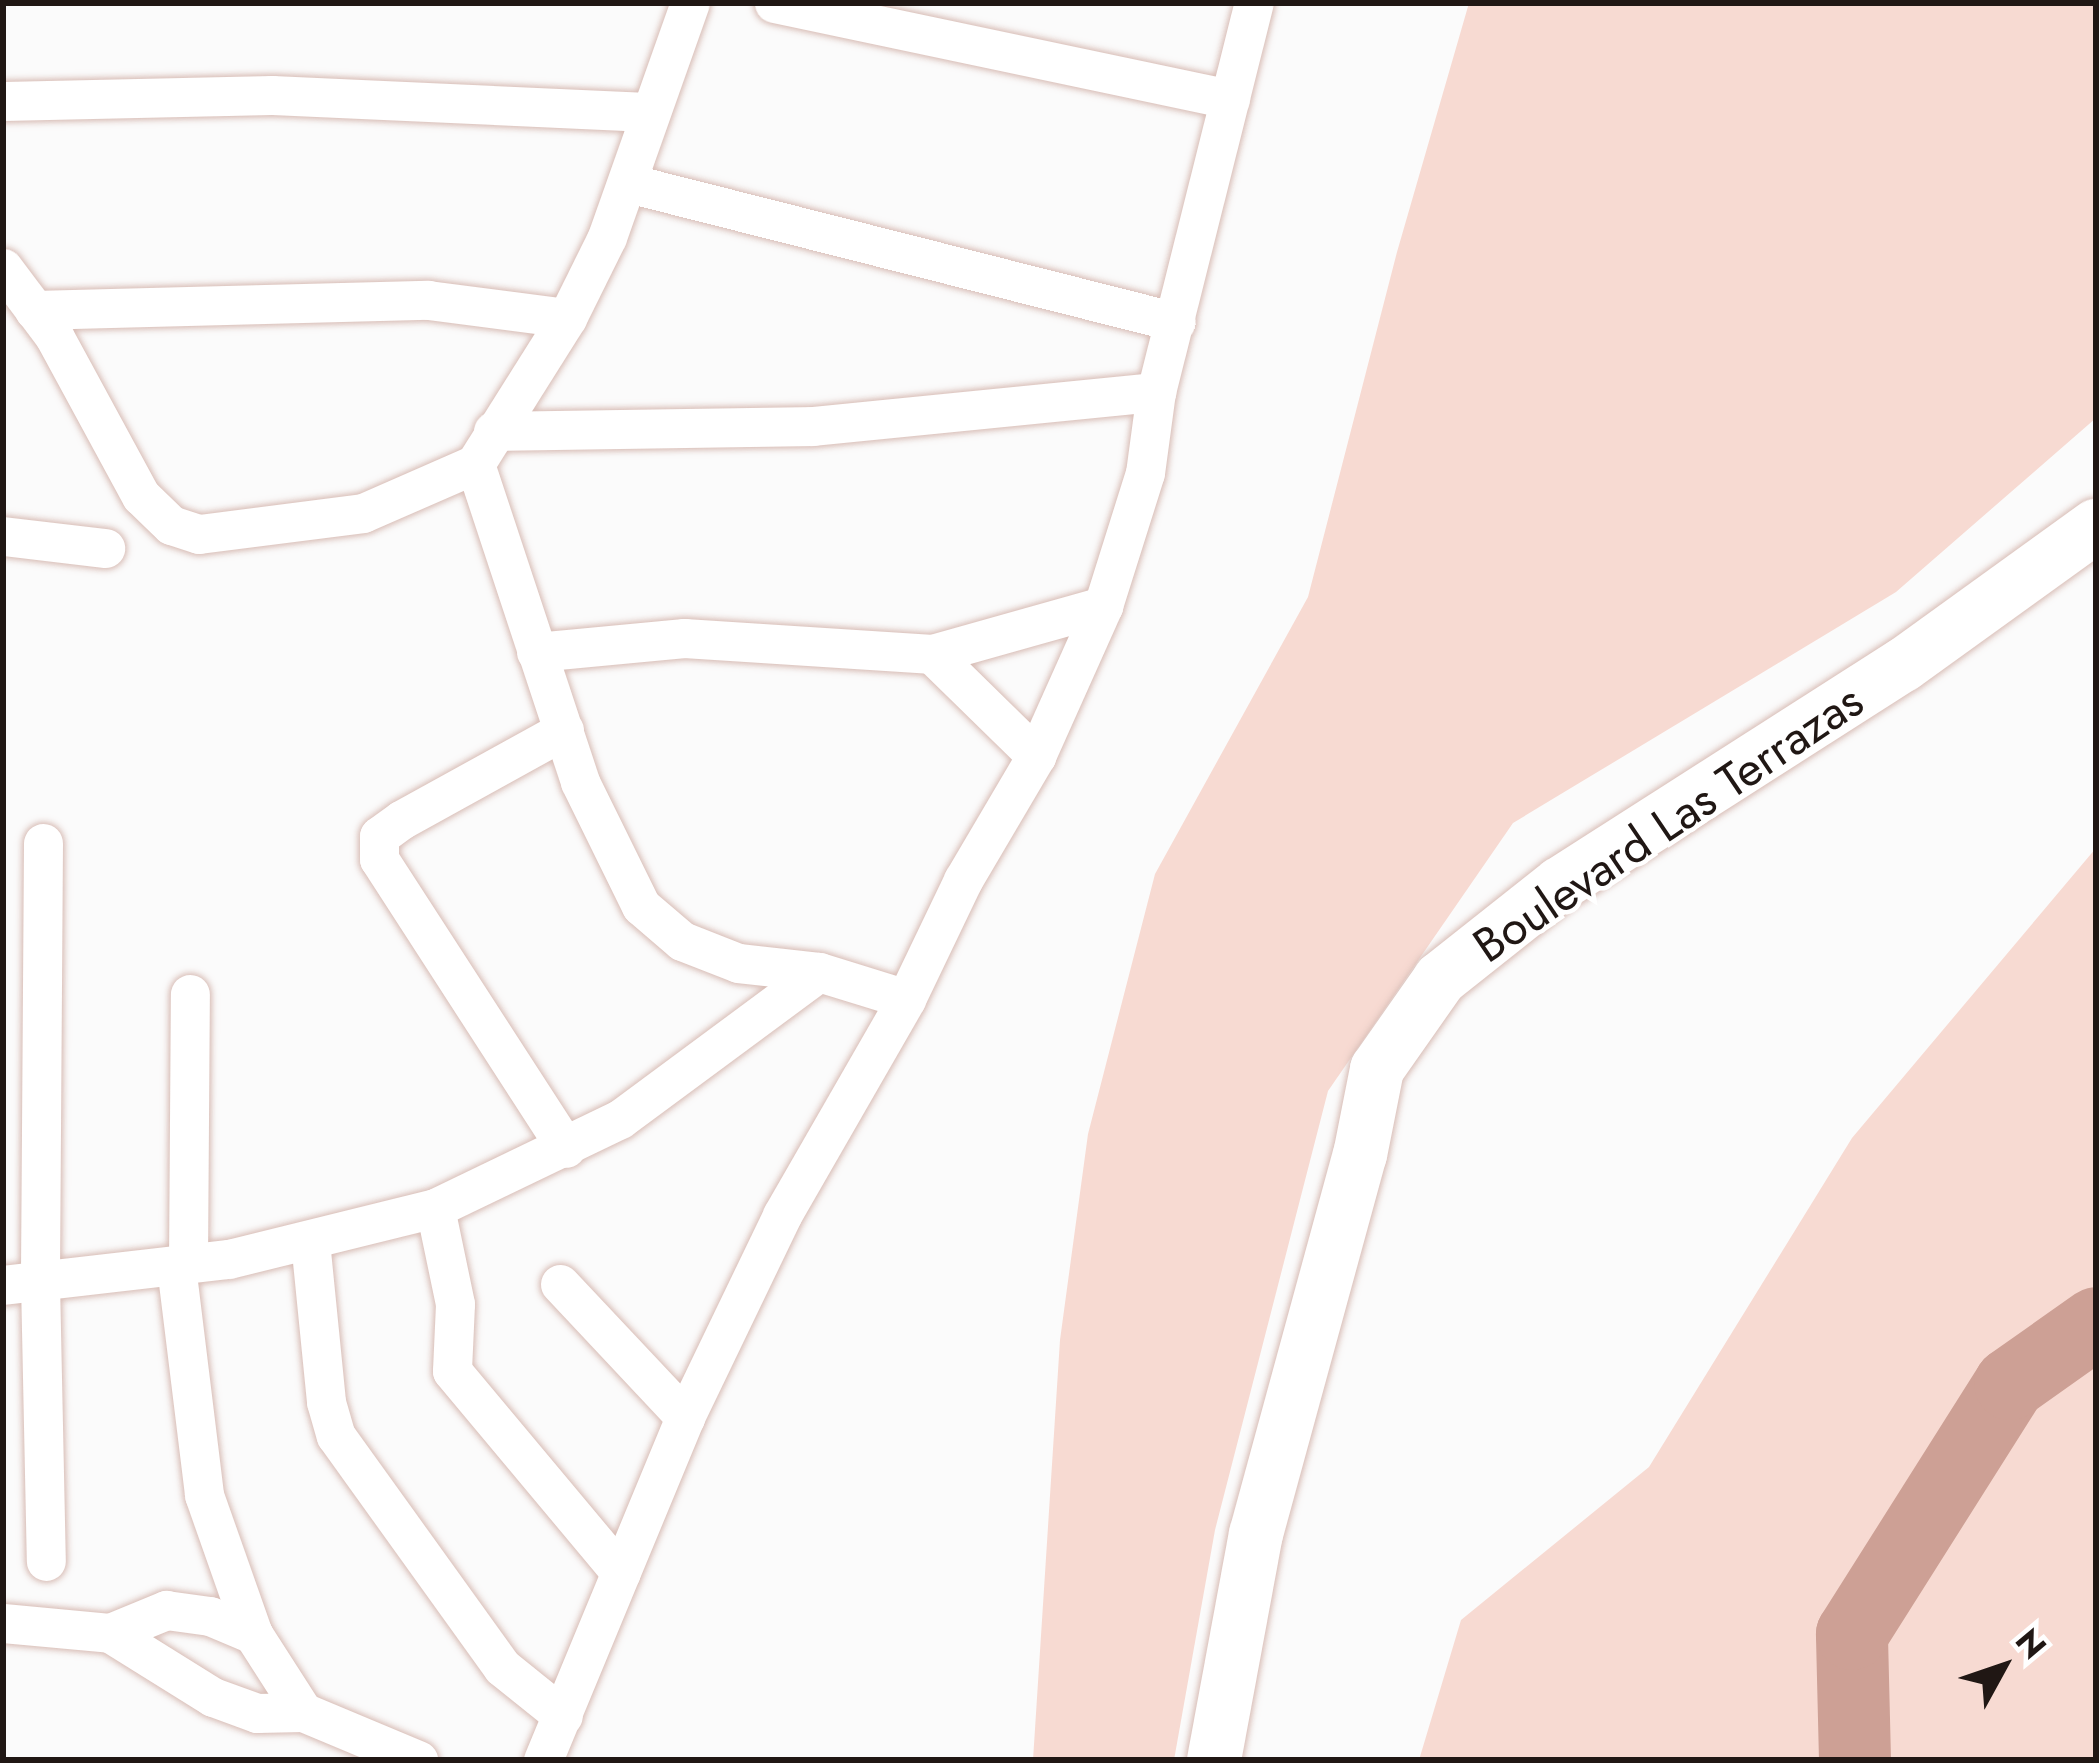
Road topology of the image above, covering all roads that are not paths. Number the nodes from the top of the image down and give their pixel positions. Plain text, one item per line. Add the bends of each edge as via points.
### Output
1 (689, 3) edge
2 (773, 3) edge
3 (1254, 3) edge
4 (1230, 99) junction
5 (3, 101) edge
6 (648, 112) junction
7 (628, 183) junction
8 (3, 268) edge
9 (34, 310) junction
10 (567, 318) junction
11 (1176, 322) junction
12 (1156, 392) junction
13 (484, 447) junction
14 (2096, 526) edge
15 (3, 536) edge
16 (105, 548) dead end
17 (1102, 606) junction
18 (536, 652) junction
19 (932, 654) junction
20 (564, 730) junction
21 (1036, 756) junction
22 (43, 844) dead end
23 (819, 972) junction
24 (190, 994) dead end
25 (906, 999) junction
26 (566, 1148) junction
27 (435, 1208) junction
28 (310, 1241) junction
29 (182, 1265) junction
30 (22, 1283) edge
31 (560, 1284) dead end
32 (685, 1417) junction
33 (46, 1561) dead end
34 (621, 1574) junction
35 (3, 1623) edge
36 (110, 1633) junction
37 (254, 1634) junction
38 (303, 1712) junction
39 (562, 1716) junction
40 (418, 1760) edge
41 (543, 1760) edge
42 (1214, 1760) edge

1 - 6 street
2 - 4 street
3 - 4 street
4 - 11 street
5 - 6 street via 272,95
6 - 7 street
7 - 10 street
7 - 11 street
8 - 9 street
9 - 10 street via 428,300
9 - 13 street via 141,496 172,525 199,535 362,513
10 - 13 street
11 - 12 street
12 - 13 street
12 - 17 street via 1145,473
13 - 18 street
14 - 42 main road, Boulevard Las Terrazas via 1903,665 1560,884 1440,980 1377,1070 1256,1534
15 - 16 street
17 - 19 street
17 - 21 street
18 - 19 street via 684,638
18 - 20 street
19 - 21 street
20 - 23 street via 580,782 641,906 682,940 738,963
20 - 26 street via 401,820 379,836 379,859
21 - 25 street
22 - 30 street
23 - 25 street
23 - 26 street via 620,1119
24 - 29 street
25 - 32 street via 782,1215
26 - 27 street
27 - 28 street
27 - 34 street via 454,1304 452,1372
28 - 29 street
28 - 39 street via 336,1436 502,1667
29 - 30 street
29 - 37 street via 204,1495
30 - 33 street
31 - 32 street
32 - 34 street
34 - 39 street
35 - 36 street
36 - 37 street via 166,1610
36 - 38 street via 213,1696 257,1713
37 - 38 street
38 - 40 street
39 - 41 street

